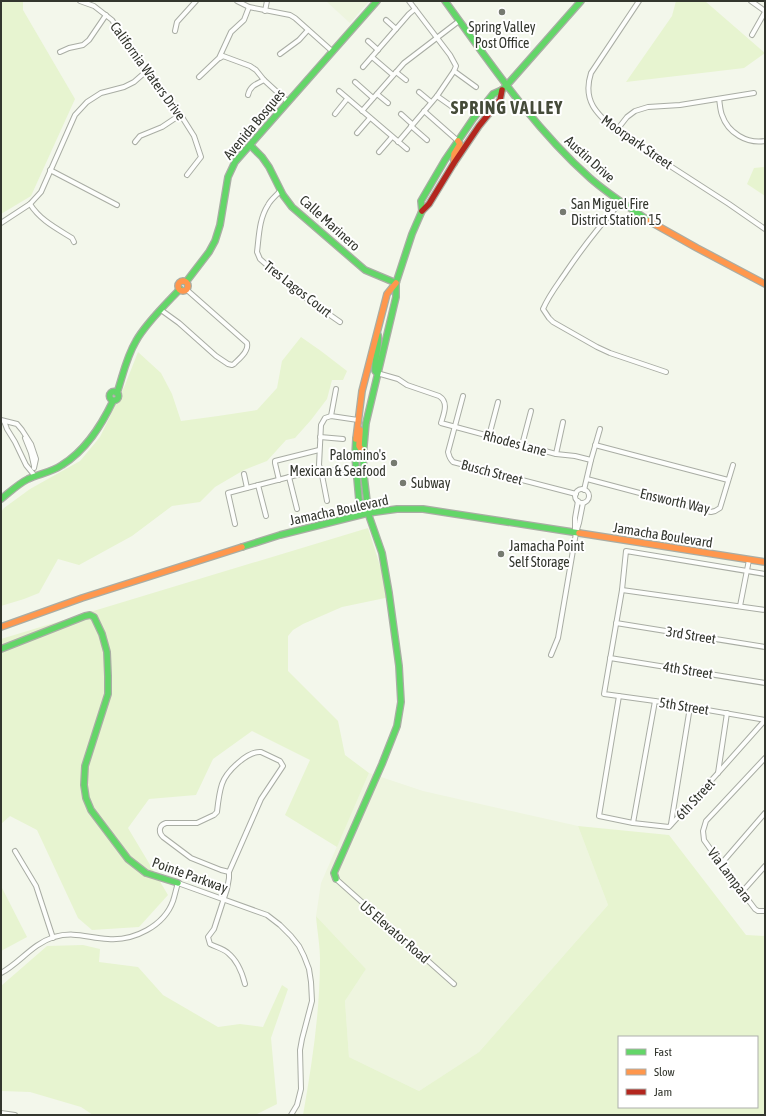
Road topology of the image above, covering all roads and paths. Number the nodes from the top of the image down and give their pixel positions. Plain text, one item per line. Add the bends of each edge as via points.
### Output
1 (80, 1) edge
2 (196, 1) edge
3 (238, 1) edge
4 (267, 1) edge
5 (377, 1) edge
6 (409, 1) edge
7 (445, 1) edge
8 (581, 1) edge
9 (638, 1) edge
10 (751, 1) edge
11 (249, 7) junction
12 (415, 9) junction
13 (265, 11) junction
14 (765, 12) edge
15 (106, 15) junction
16 (386, 20) dead end
17 (459, 20) junction
18 (396, 29) junction
19 (308, 30) junction
20 (175, 31) dead end
21 (752, 35) dead end
22 (437, 38) junction
23 (368, 41) dead end
24 (378, 50) junction
25 (332, 51) junction
26 (60, 52) dead end
27 (280, 54) dead end
28 (372, 57) junction
29 (220, 58) junction
30 (363, 67) dead end
31 (146, 71) junction
32 (454, 71) junction
33 (394, 73) junction
34 (199, 77) dead end
35 (264, 80) junction
36 (406, 80) dead end
37 (355, 82) dead end
38 (507, 85) junction
39 (476, 87) dead end
40 (502, 90) junction
41 (339, 91) dead end
42 (419, 92) dead end
43 (754, 93) dead end
44 (377, 94) junction
45 (248, 95) dead end
46 (437, 96) junction
47 (373, 98) junction
48 (347, 99) junction
49 (719, 99) junction
50 (288, 102) junction
51 (431, 102) junction
52 (388, 103) dead end
53 (454, 108) dead end
54 (362, 111) junction
55 (424, 111) junction
56 (335, 114) dead end
57 (401, 114) dead end
58 (180, 115) junction
59 (370, 118) junction
60 (411, 125) junction
61 (616, 131) junction
62 (357, 133) dead end
63 (392, 137) junction
64 (427, 140) dead end
65 (458, 141) junction
66 (765, 141) edge
67 (135, 142) dead end
68 (398, 142) junction
69 (250, 145) junction
70 (407, 149) dead end
71 (379, 152) dead end
72 (454, 163) junction
73 (50, 170) junction
74 (187, 175) dead end
75 (281, 190) junction
76 (621, 202) junction
77 (30, 204) junction
78 (118, 205) dead end
79 (422, 211) junction
80 (1, 223) edge
81 (765, 229) edge
82 (74, 242) dead end
83 (186, 282) junction
84 (396, 283) junction
85 (765, 284) edge
86 (180, 289) junction
87 (187, 290) junction
88 (161, 310) junction
89 (340, 322) dead end
90 (378, 332) junction
91 (666, 372) dead end
92 (377, 373) junction
93 (336, 389) dead end
94 (463, 396) dead end
95 (498, 402) dead end
96 (531, 410) dead end
97 (331, 416) junction
98 (358, 420) junction
99 (2, 422) edge
100 (563, 422) dead end
101 (454, 426) junction
102 (600, 429) dead end
103 (489, 436) junction
104 (320, 437) junction
105 (343, 439) dead end
106 (522, 445) junction
107 (595, 445) junction
108 (320, 450) junction
109 (363, 452) junction
110 (556, 454) junction
111 (591, 460) junction
112 (733, 465) dead end
113 (321, 470) junction
114 (344, 470) dead end
115 (244, 474) dead end
116 (35, 476) junction
117 (289, 477) junction
118 (586, 479) junction
119 (279, 480) junction
120 (728, 480) junction
121 (258, 485) junction
122 (247, 488) junction
123 (584, 490) junction
124 (576, 494) junction
125 (1, 500) edge
126 (327, 501) dead end
127 (578, 501) junction
128 (583, 503) junction
129 (297, 509) dead end
130 (368, 513) junction
131 (266, 516) dead end
132 (235, 524) dead end
133 (576, 533) junction
134 (749, 560) junction
135 (765, 562) edge
136 (746, 571) junction
137 (765, 574) edge
138 (622, 590) junction
139 (740, 606) junction
140 (765, 610) edge
141 (616, 623) junction
142 (1, 627) edge
143 (765, 647) edge
144 (1, 649) edge
145 (551, 655) dead end
146 (610, 658) junction
147 (765, 683) edge
148 (619, 696) junction
149 (655, 701) junction
150 (690, 707) junction
151 (727, 713) junction
152 (765, 720) edge
153 (765, 758) edge
154 (718, 773) junction
155 (765, 813) edge
156 (634, 823) junction
157 (671, 824) junction
158 (14, 851) dead end
159 (721, 864) junction
160 (765, 866) edge
161 (229, 872) junction
162 (336, 879) joint
163 (178, 883) junction
164 (742, 892) junction
165 (223, 900) junction
166 (765, 912) edge
167 (53, 938) junction
168 (1, 973) edge
169 (245, 984) dead end
170 (454, 984) dead end
171 (2, 1114) edge
172 (15, 1115) edge
173 (291, 1115) edge

1 - 15 street, California Waters Drive via 94,6
2 - 20 street via 177,22
3 - 11 street
4 - 13 street
5 - 25 main road, Avenida Bosques
6 - 12 street
7 - 17 main road, Austin Drive
8 - 38 main road
9 - 61 street, Moorpark Street via 591,73 589,82 589,96 594,109
10 - 14 street
11 - 13 street
11 - 29 street via 244,20 231,32
12 - 18 street
12 - 22 street
13 - 19 street via 290,15
14 - 21 street
15 - 26 street via 83,45
15 - 31 street, California Waters Drive
16 - 18 street
17 - 22 street
17 - 38 main road, Austin Drive
18 - 24 street
19 - 25 street
19 - 27 street
22 - 32 street via 456,66
22 - 33 street
23 - 24 street
24 - 28 street
25 - 50 main road, Avenida Bosques
28 - 30 street
28 - 33 street
29 - 34 street
29 - 35 street via 223,56 250,66
31 - 58 street, California Waters Drive
31 - 73 street via 134,82 101,93 87,102 75,115
32 - 39 street
32 - 46 street
33 - 36 street
33 - 44 street
35 - 45 street via 253,86
35 - 50 street
37 - 47 street
38 - 40 main road
38 - 76 main road, Austin Drive via 562,152
40 - 65 main road via 493,94
40 - 72 main road via 500,100
41 - 48 street
42 - 51 street
43 - 49 street
44 - 47 street
44 - 52 street
46 - 51 street
46 - 53 street
47 - 54 street
48 - 54 street
48 - 56 street
49 - 61 street via 648,107 635,111
49 - 66 street via 722,116 730,129 741,138
50 - 69 main road, Avenida Bosques
51 - 55 street
54 - 59 street
55 - 60 street
55 - 65 street
57 - 60 street
58 - 67 street via 162,127 140,136
58 - 74 street, California Waters Drive via 194,136 201,157
59 - 62 street
59 - 63 street
60 - 64 street
60 - 68 street
61 - 81 street, Moorpark Street
63 - 68 street
63 - 71 street
65 - 72 main road via 460,147 454,154
65 - 79 main road via 421,201
68 - 70 street
69 - 75 main road, Calle Marinero via 269,166
69 - 83 main road, Avenida Bosques via 235,162 228,177 215,241
72 - 79 main road
73 - 77 street via 40,192
73 - 78 street
75 - 84 main road, Calle Marinero via 292,207 365,270
75 - 89 street, Tres Lagos Court via 268,204 262,217 258,256 300,294
76 - 85 main road, Austin Drive via 650,221
76 - 91 street via 579,253 543,309 553,322 597,347
77 - 80 street
77 - 82 street via 44,220 72,238
79 - 84 main road
83 - 86 main road via 180,283
83 - 87 main road
84 - 90 main road via 387,294
84 - 92 main road via 396,298
86 - 87 main road
86 - 88 main road
87 - 88 street via 247,343 247,350 234,364 228,364 216,356
88 - 116 main road via 136,340 124,367 117,393 119,396 113,401 94,434 76,455 61,466
90 - 92 main road via 380,343 374,365 374,371
90 - 98 main road via 362,391
92 - 101 street, Rhodes Lane via 443,398 445,402 441,422
92 - 109 main road via 366,423
93 - 97 street
94 - 101 street, Busch Street
95 - 103 street
96 - 106 street
97 - 98 street
97 - 104 street via 325,418 321,425
98 - 109 main road via 359,446
98 - 130 main road via 354,456 359,500
99 - 116 street
99 - 116 street via 17,424 22,430 31,453
100 - 110 street
101 - 103 street, Rhodes Lane
101 - 124 street, Busch Street via 448,457 454,462
102 - 107 street
103 - 106 street, Rhodes Lane
104 - 105 street
104 - 108 street
106 - 110 street, Rhodes Lane
107 - 111 street
107 - 120 street
108 - 113 street via 318,465
108 - 119 street via 275,461
109 - 130 main road
110 - 111 street, Rhodes Lane
111 - 118 street
112 - 120 street, Ensworth Way
113 - 114 street
113 - 117 street
113 - 126 street
115 - 122 street
116 - 125 main road via 23,482
117 - 119 street
117 - 129 street
118 - 120 street, Ensworth Way via 710,512 720,508
118 - 123 street
119 - 121 street
121 - 122 street
121 - 131 street
122 - 132 street via 228,493
123 - 124 street via 579,490
123 - 128 street via 589,496
124 - 127 street
127 - 128 street
127 - 133 street
128 - 133 street
130 - 133 main road, Jamacha Boulevard via 422,509
130 - 142 main road, Jamacha Boulevard via 280,535 82,598
130 - 162 main road via 382,553 388,586 399,666 401,702 397,726 334,873
133 - 134 main road, Jamacha Boulevard
133 - 145 street via 558,638
134 - 135 main road, Jamacha Boulevard
134 - 136 street
136 - 137 street
136 - 138 street via 626,551
136 - 139 street
138 - 139 street
138 - 141 street
139 - 140 street
141 - 143 street, 3rd Street
141 - 146 street
144 - 163 main road, Pointe Parkway via 85,616 94,617 107,652 108,694 85,766 86,798 91,810 128,860 146,873
146 - 147 street, 4th Street
146 - 148 street, 5th Street via 604,694
148 - 149 street, 5th Street
148 - 156 street, 6th Street via 599,816
149 - 150 street, 5th Street
149 - 156 street
150 - 151 street, 5th Street
150 - 157 street
151 - 152 street, 5th Street
151 - 154 street
152 - 154 street, 6th Street
153 - 159 street, Via Lampara via 706,821 704,840
154 - 157 street, 6th Street
155 - 159 street
156 - 157 street, 6th Street via 664,827
158 - 167 street via 36,886
159 - 164 street, Via Lampara
160 - 164 street
161 - 161 street via 261,799 283,766 280,761 257,751 229,772 222,785 217,812 197,823 166,823 160,828 161,836 191,858
161 - 165 street
162 - 170 street, US Elevator Road
163 - 165 street, Pointe Parkway
163 - 167 street via 173,902 166,913 140,934 114,939 73,934
164 - 166 street, Via Lampara via 755,909
165 - 169 street via 214,929 208,937 210,944 228,952 237,963
165 - 173 street, Pointe Parkway via 272,919 295,941 307,962 312,1001 300,1050 300,1090 297,1105
167 - 168 street via 34,947
171 - 172 street

